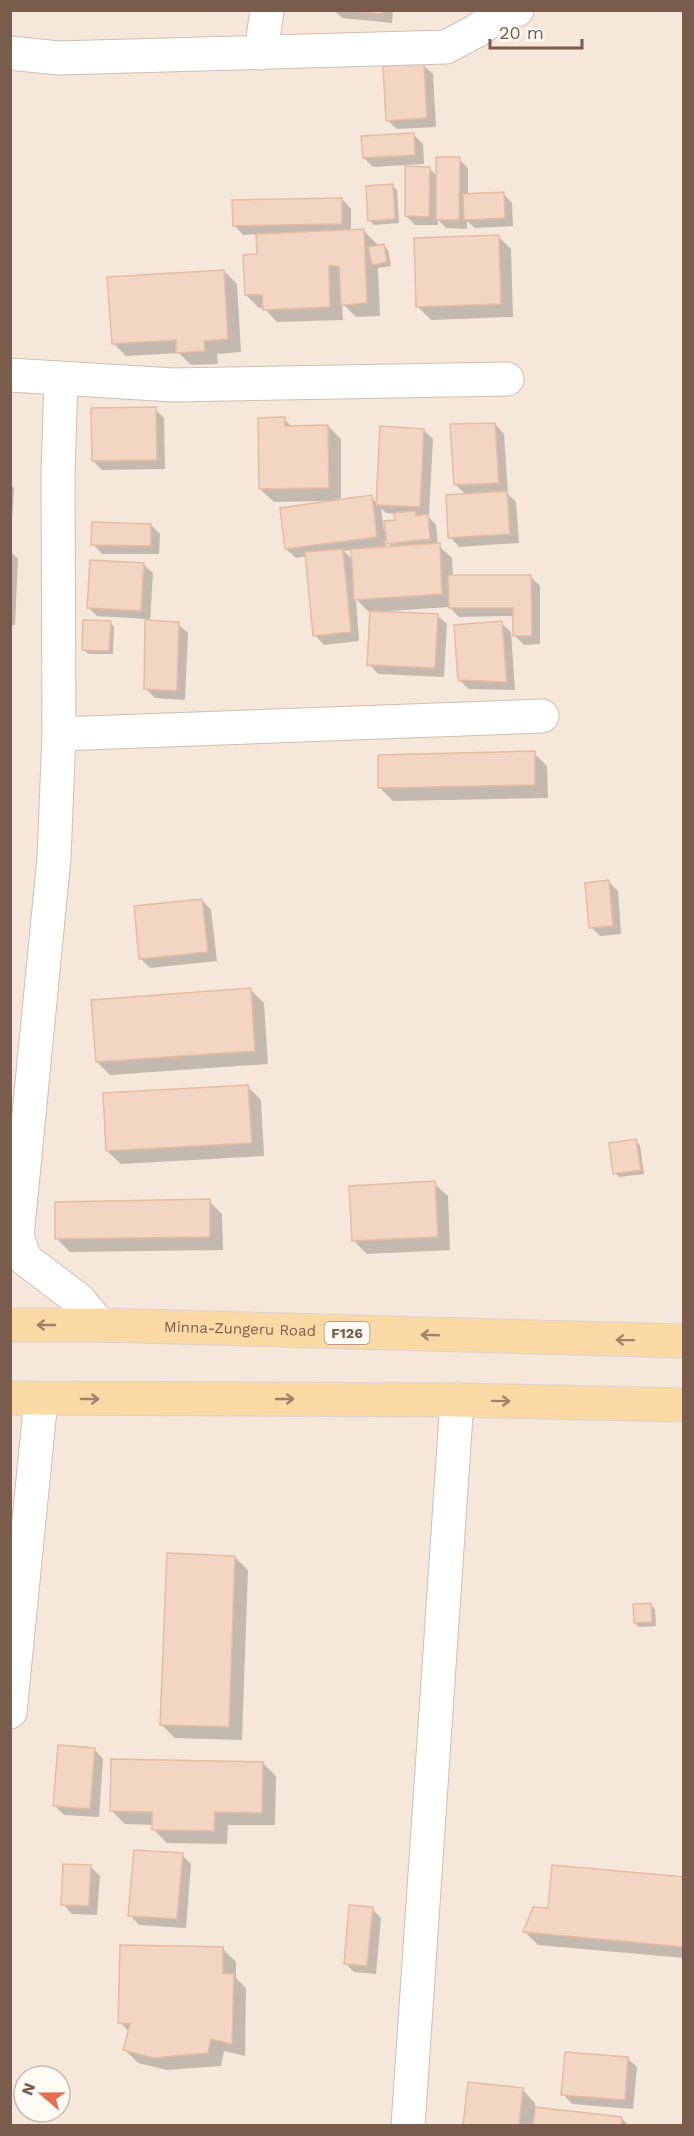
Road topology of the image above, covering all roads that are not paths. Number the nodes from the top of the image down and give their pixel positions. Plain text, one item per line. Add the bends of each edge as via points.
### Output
1 (267, 10) edge
2 (517, 10) edge
3 (10, 53) edge
4 (261, 53) junction
5 (10, 375) edge
6 (61, 379) junction
7 (507, 380) dead end
8 (542, 716) dead end
9 (59, 734) junction
10 (18, 1260) edge
11 (10, 1325) edge
12 (100, 1325) junction
13 (684, 1341) edge
14 (26, 1398) edge
15 (457, 1400) junction
16 (684, 1405) edge
17 (10, 1712) edge
18 (408, 2126) edge

1 - 4 street
2 - 4 street via 501,14 446,47
3 - 4 street via 58,58
5 - 6 street
6 - 7 street via 173,385
6 - 9 street
8 - 9 street
9 - 10 street via 54,858 17,1237
10 - 12 street via 79,1300
12 -> 11 main road, Minna-Zungeru Road / F126
13 -> 12 main road, Minna-Zungeru Road / F126
14 -> 15 main road
14 - 17 street
15 -> 16 main road
15 - 18 street

